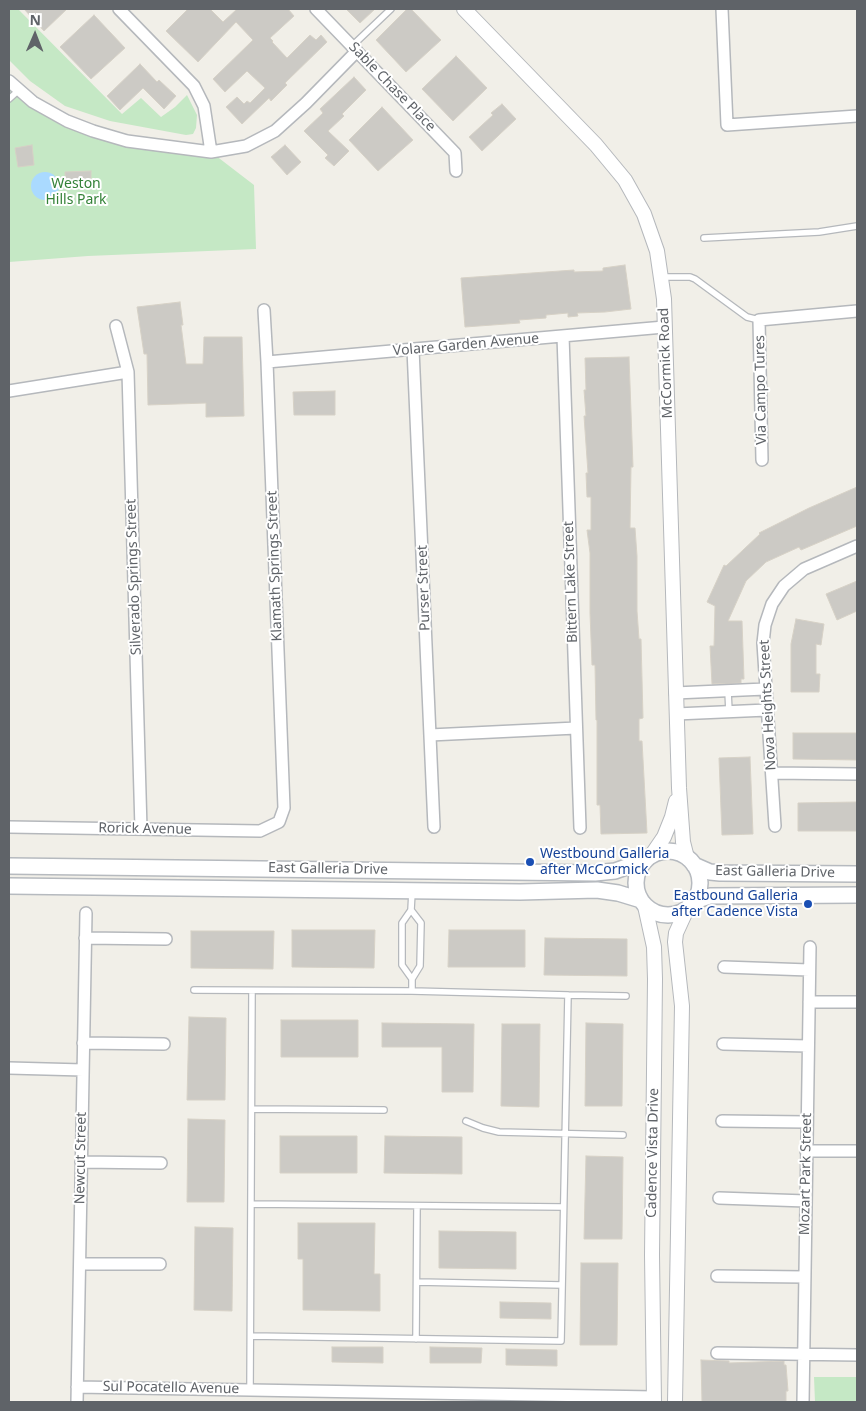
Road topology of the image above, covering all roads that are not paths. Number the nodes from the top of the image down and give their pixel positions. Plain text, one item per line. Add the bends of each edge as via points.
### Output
1 (119, 9) edge
2 (316, 9) edge
3 (391, 9) edge
4 (464, 9) edge
5 (722, 9) edge
6 (354, 48) junction
7 (9, 81) edge
8 (19, 90) junction
9 (9, 99) edge
10 (857, 116) edge
11 (211, 152) junction
12 (456, 171) dead end
13 (857, 226) edge
14 (704, 238) dead end
15 (661, 276) junction
16 (264, 310) dead end
17 (857, 312) edge
18 (759, 320) junction
19 (116, 326) dead end
20 (664, 328) junction
21 (563, 336) junction
22 (413, 349) junction
23 (267, 362) junction
24 (128, 372) junction
25 (9, 391) edge
26 (762, 460) dead end
27 (857, 546) edge
28 (766, 689) junction
29 (728, 691) junction
30 (675, 693) junction
31 (767, 710) junction
32 (729, 712) junction
33 (676, 714) junction
34 (576, 728) junction
35 (430, 735) junction
36 (772, 773) junction
37 (857, 774) edge
38 (679, 788) junction
39 (279, 822) joint
40 (775, 826) dead end
41 (9, 827) edge
42 (434, 827) dead end
43 (580, 828) dead end
44 (141, 829) junction
45 (648, 858) junction
46 (691, 861) junction
47 (9, 866) edge
48 (857, 874) edge
49 (9, 886) edge
50 (412, 891) junction
51 (857, 895) edge
52 (643, 903) junction
53 (689, 907) junction
54 (412, 910) junction
55 (86, 913) dead end
56 (85, 938) junction
57 (166, 939) dead end
58 (810, 947) dead end
59 (724, 967) dead end
60 (810, 970) junction
61 (412, 979) junction
62 (194, 990) dead end
63 (252, 991) junction
64 (412, 991) junction
65 (568, 995) junction
66 (626, 996) dead end
67 (809, 1002) junction
68 (857, 1002) edge
69 (84, 1043) junction
70 (164, 1044) dead end
71 (723, 1044) dead end
72 (808, 1046) junction
73 (9, 1068) edge
74 (83, 1070) junction
75 (252, 1109) junction
76 (384, 1110) dead end
77 (466, 1121) dead end
78 (722, 1121) dead end
79 (806, 1122) junction
80 (564, 1134) junction
81 (623, 1135) dead end
82 (806, 1151) junction
83 (857, 1151) edge
84 (81, 1162) junction
85 (161, 1163) dead end
86 (719, 1198) dead end
87 (806, 1200) junction
88 (252, 1204) junction
89 (417, 1206) junction
90 (563, 1207) junction
91 (80, 1264) junction
92 (160, 1264) dead end
93 (717, 1276) dead end
94 (805, 1277) junction
95 (417, 1282) junction
96 (562, 1285) junction
97 (250, 1336) junction
98 (416, 1339) junction
99 (717, 1353) dead end
100 (804, 1355) junction
101 (857, 1355) edge
102 (78, 1387) junction
103 (250, 1390) junction
104 (654, 1400) edge
105 (77, 1402) edge
106 (675, 1402) edge
107 (803, 1402) edge

1 - 11 street via 194,86 204,106
2 - 6 street, Sable Chase Place
3 - 6 lane
4 - 15 street, McCormick Road via 596,145 625,180 644,214 657,250
5 - 10 street via 727,125
6 - 11 street via 306,103 275,131 246,146
6 - 12 street, Sable Chase Place via 455,153
7 - 8 street
8 - 9 lane
8 - 11 street via 67,121 127,142
13 - 14 lane via 819,232
15 - 18 lane via 695,279 747,317
15 - 20 street, McCormick Road
16 - 23 street, Klamath Springs Street
17 - 18 street
18 - 26 street, Via Campo Tures
19 - 24 street, Silverado Springs Street
20 - 21 street, Volare Garden Avenue
20 - 30 street, McCormick Road
21 - 22 street, Volare Garden Avenue
21 - 34 street, Bittern Lake Street
22 - 23 street, Volare Garden Avenue
22 - 35 street, Purser Street
23 - 39 street, Klamath Springs Street via 284,798
24 - 25 street
24 - 44 street, Silverado Springs Street
27 - 28 street, Nova Heights Street via 804,568 784,586 772,604 763,643
28 - 29 street
28 - 31 street, Nova Heights Street
29 - 30 street
29 - 32 lane
30 - 33 street, McCormick Road
31 - 32 street
31 - 36 street, Nova Heights Street
32 - 33 street
33 - 38 street, McCormick Road
34 - 35 street
34 - 43 street, Bittern Lake Street
35 - 42 street, Purser Street
36 - 37 street
36 - 40 street, Nova Heights Street
38 - 45 street, McCormick Road via 670,825
38 - 46 street, McCormick Road via 683,842
39 - 44 street, Rorick Avenue via 260,831
41 - 44 street, Rorick Avenue
45 - 46 main road via 668,851 679,853
45 - 47 main road, East Galleria Drive via 615,871 595,873
45 - 52 main road via 636,876 636,888
46 - 48 main road, East Galleria Drive via 710,872 720,873
46 - 53 main road via 698,873 700,886
49 - 50 main road, East Galleria Drive
50 - 52 main road, East Galleria Drive via 597,890 618,893
50 - 54 lane
51 - 53 main road, East Galleria Drive via 710,896
52 - 53 main road via 650,910 663,914 676,914
52 - 104 street, Cadence Vista Drive via 654,947 655,979
53 - 106 street, Cadence Vista Drive via 675,942 682,1006
54 - 61 lane via 421,923 420,966
54 - 61 lane via 402,923 402,966
55 - 56 street, Newcut Street
56 - 57 street
56 - 69 street, Newcut Street
58 - 60 street, Mozart Park Street
59 - 60 street
60 - 67 street, Mozart Park Street
61 - 64 lane
62 - 63 lane
63 - 64 lane
63 - 75 lane
64 - 65 lane
65 - 66 lane
65 - 80 lane
67 - 68 street
67 - 72 street, Mozart Park Street
69 - 70 street
69 - 74 street, Newcut Street
71 - 72 street
72 - 79 street, Mozart Park Street
73 - 74 street
74 - 84 street, Newcut Street
75 - 76 lane
75 - 88 lane
77 - 80 lane via 498,1132
78 - 79 street
79 - 82 street, Mozart Park Street
80 - 81 lane
80 - 90 lane
82 - 83 street
82 - 87 street, Mozart Park Street
84 - 85 street
84 - 91 street, Newcut Street
86 - 87 street
87 - 94 street, Mozart Park Street
88 - 89 lane
88 - 97 lane
89 - 90 lane
89 - 95 lane
90 - 96 lane
91 - 92 street
91 - 102 street, Newcut Street
93 - 94 street
94 - 100 street, Mozart Park Street
95 - 96 lane
95 - 98 lane
96 - 98 lane via 561,1341
97 - 98 lane
97 - 103 lane
99 - 100 street
100 - 101 street
100 - 107 street, Mozart Park Street
102 - 103 street, Sul Pocatello Avenue
102 - 105 street, Newcut Street
103 - 104 street, Sul Pocatello Avenue

